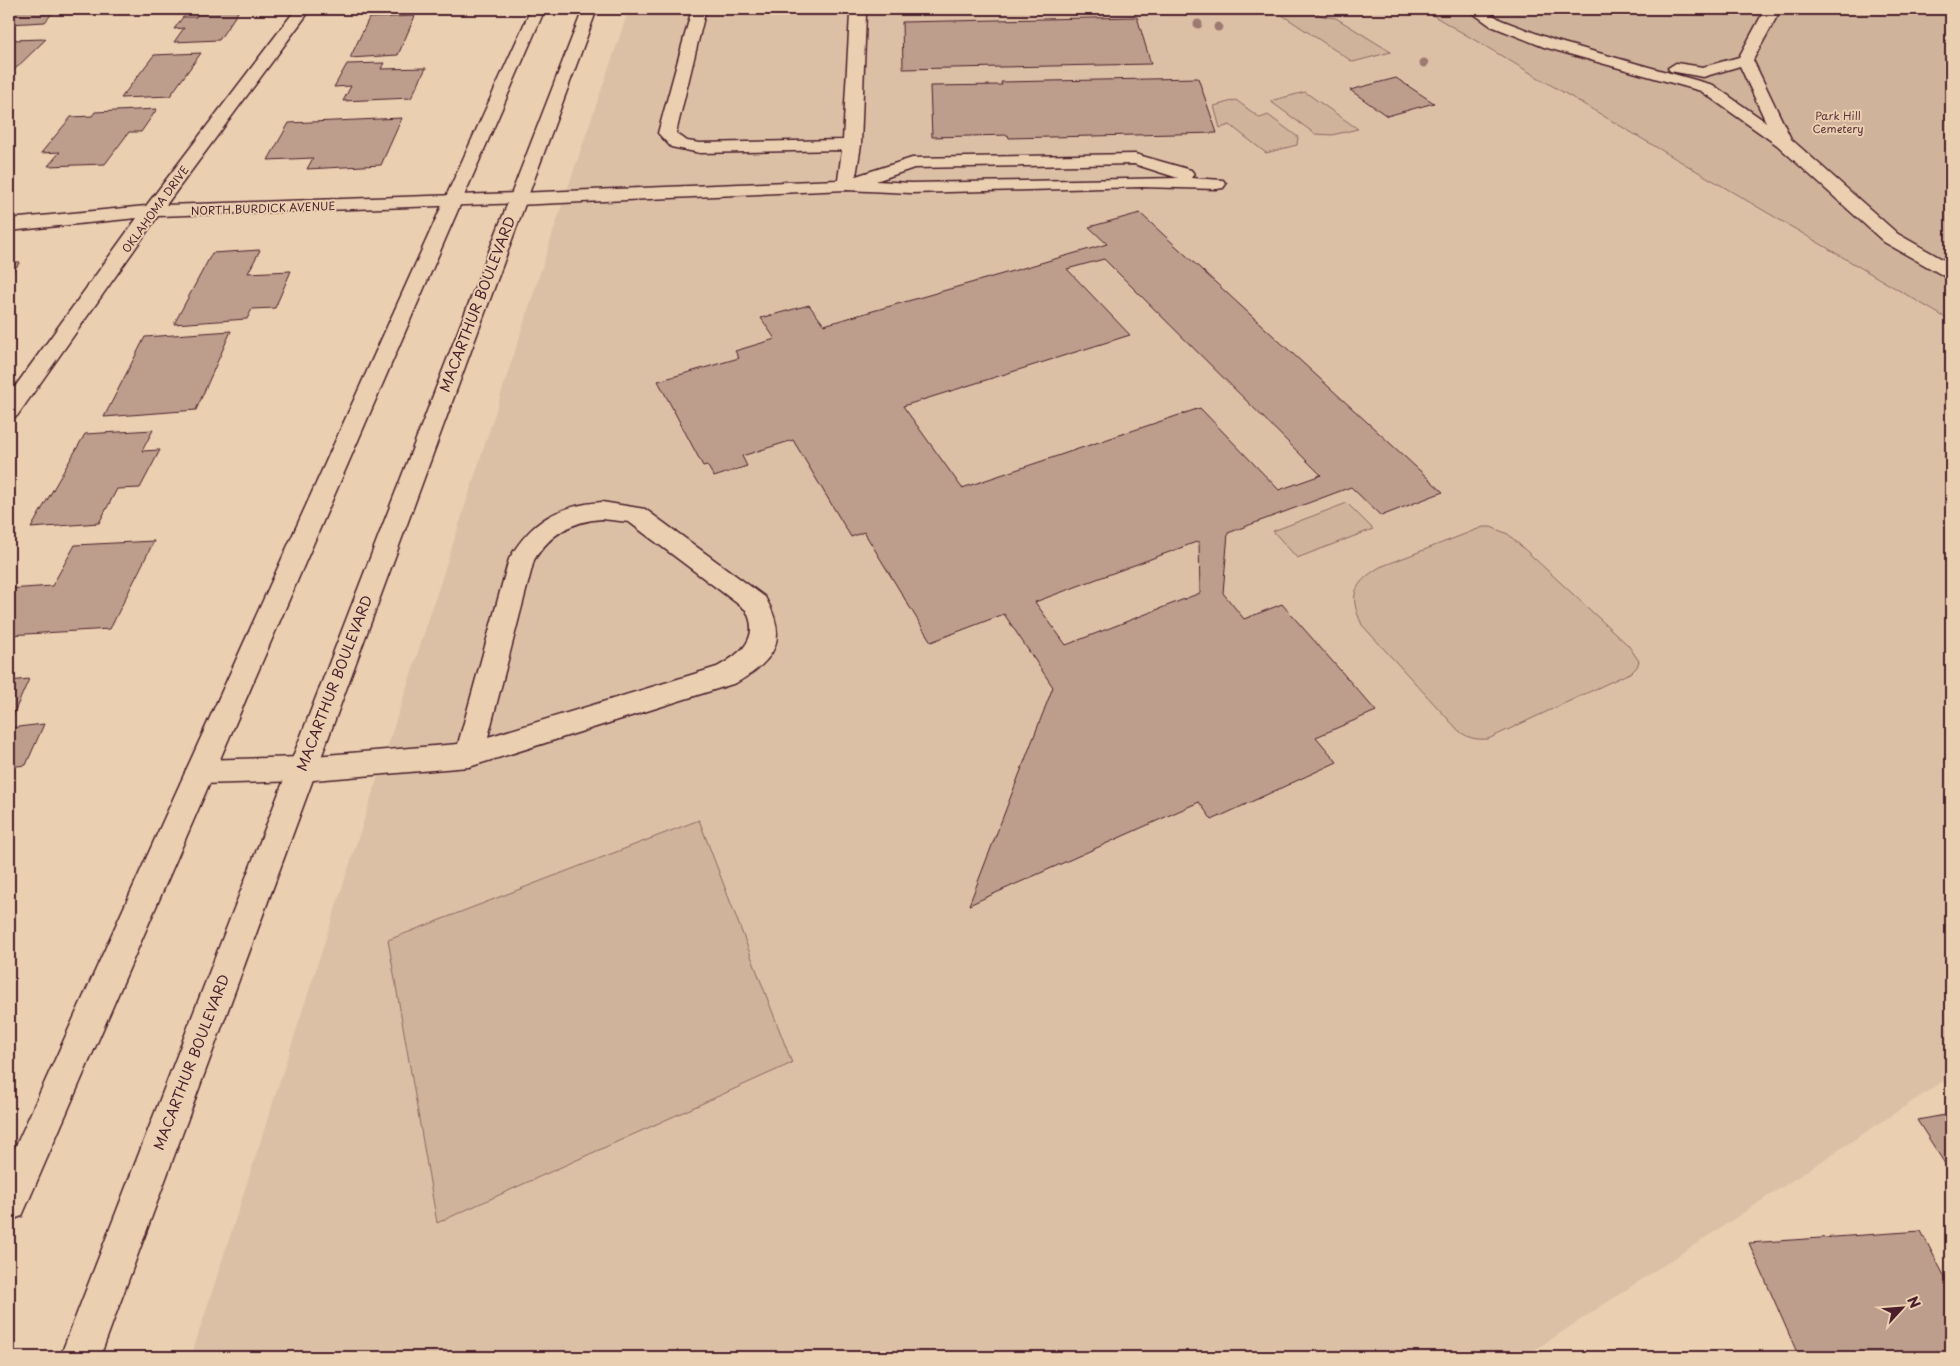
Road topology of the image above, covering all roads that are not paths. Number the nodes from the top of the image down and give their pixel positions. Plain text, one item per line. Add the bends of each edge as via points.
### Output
1 (304, 9) edge
2 (538, 9) edge
3 (590, 9) edge
4 (702, 9) edge
5 (854, 9) edge
6 (1474, 9) edge
7 (1774, 9) edge
8 (1745, 60) junction
9 (1616, 61) junction
10 (1784, 142) junction
11 (852, 145) junction
12 (1217, 184) dead end
13 (846, 185) junction
14 (517, 199) junction
15 (453, 202) junction
16 (152, 211) junction
17 (9, 225) edge
18 (1951, 272) edge
19 (9, 411) edge
20 (469, 755) junction
21 (302, 769) junction
22 (200, 772) junction
23 (9, 1203) edge
24 (80, 1357) edge

1 - 16 street, OKLAHOMA DRIVE
2 - 15 street
3 - 14 street, MACARTHUR BOULEVARD
4 - 11 street via 698,11 667,133 671,140 683,146 700,148
5 - 11 street via 858,14
6 - 9 street via 1496,22 1550,44
7 - 8 street
8 - 9 street via 1703,72
8 - 10 street
9 - 10 street via 1707,88
10 - 18 street via 1891,238
11 - 13 street
12 - 13 street, NORTH BURDICK AVENUE via 1141,182 911,188
13 - 14 street, NORTH BURDICK AVENUE
14 - 15 street, NORTH BURDICK AVENUE
14 - 21 street, MACARTHUR BOULEVARD
15 - 16 street, NORTH BURDICK AVENUE
15 - 22 street
16 - 17 street, NORTH BURDICK AVENUE
16 - 19 street, OKLAHOMA DRIVE
20 - 20 street via 726,675 742,667 764,642 764,615 756,604 636,515 616,509 592,510 569,516 548,527 531,542 522,559
20 - 21 street
21 - 22 street
21 - 24 street, MACARTHUR BOULEVARD
22 - 23 street

